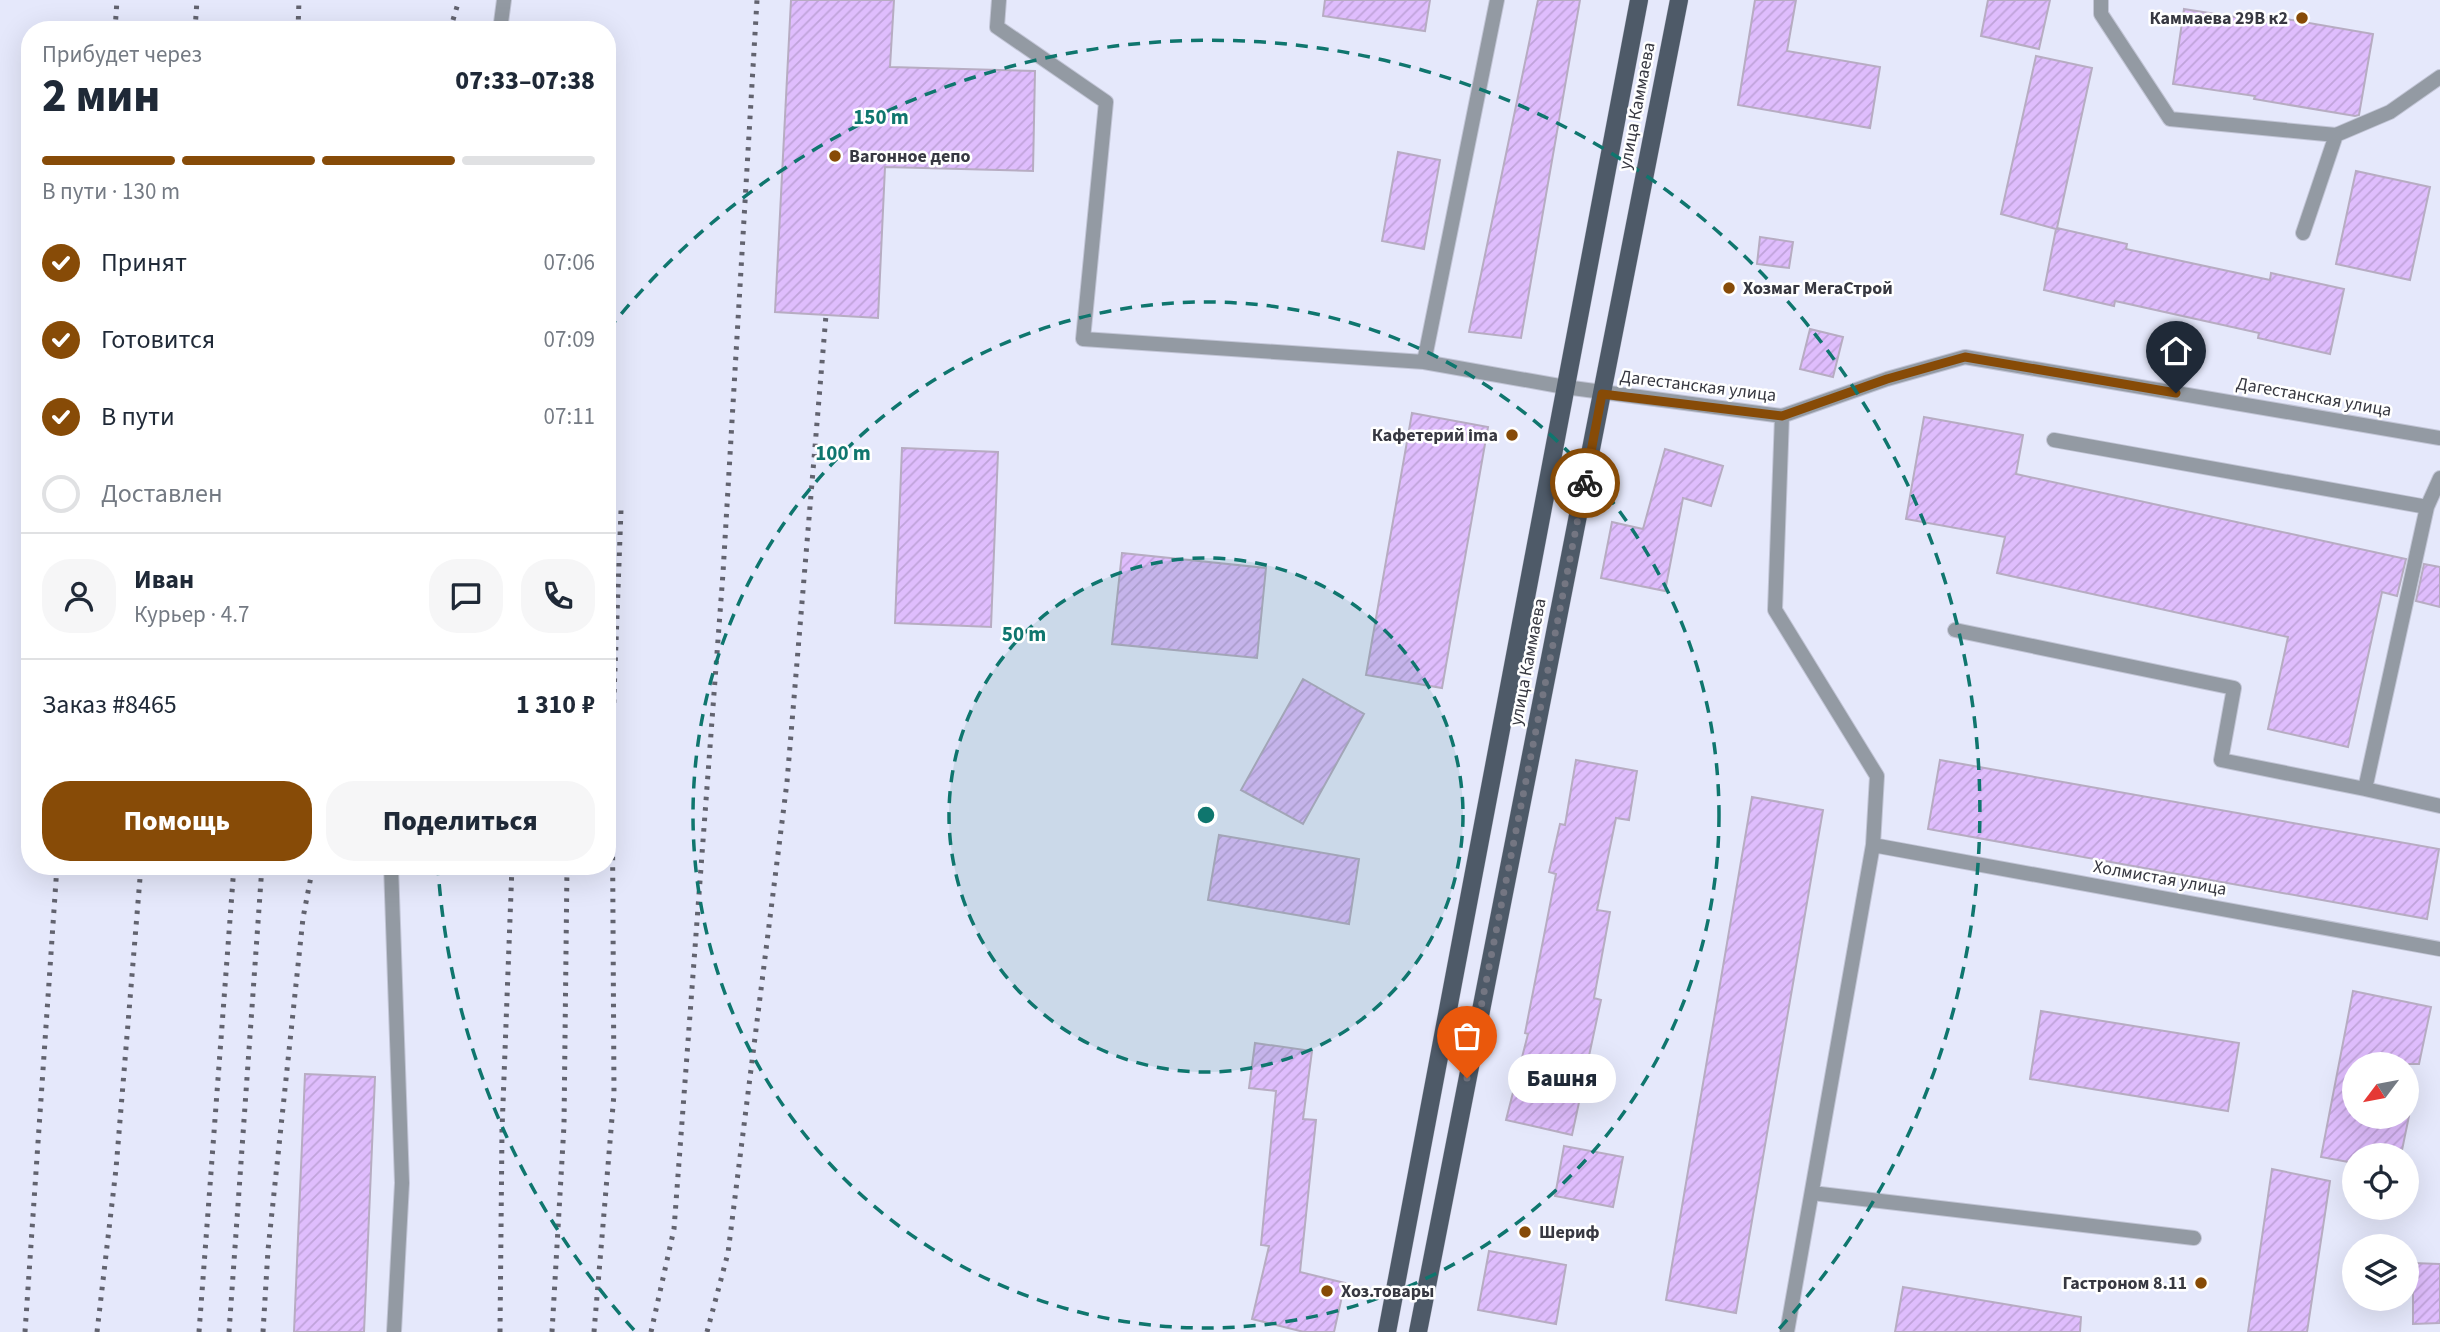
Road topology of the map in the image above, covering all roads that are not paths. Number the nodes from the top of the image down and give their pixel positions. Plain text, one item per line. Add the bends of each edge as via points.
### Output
1 (505, 0) edge
2 (999, 0) edge
3 (1497, 0) edge
4 (1639, 0) edge
5 (1679, 0) edge
6 (2101, 0) edge
7 (502, 21) edge
8 (2440, 77) edge
9 (2336, 135) junction
10 (2303, 233) dead end
11 (1424, 362) junction
12 (1566, 387) junction
13 (1602, 394) junction
14 (1782, 416) junction
15 (2440, 438) edge
16 (2054, 440) dead end
17 (2440, 478) edge
18 (2427, 507) junction
19 (1955, 630) dead end
20 (2365, 789) junction
21 (2440, 806) edge
22 (1873, 845) junction
23 (391, 875) edge
24 (2440, 949) edge
25 (1812, 1193) junction
26 (2194, 1238) dead end
27 (394, 1332) edge
28 (1387, 1332) edge
29 (1418, 1332) edge
30 (1787, 1332) edge

1 - 7 street
2 - 11 street, Дагестанская улица via 997,27 1106,102 1083,339
3 - 11 street
4 - 12 main road, улица Каммаева
5 - 13 main road, улица Каммаева
6 - 9 street via 2101,13 2170,119
8 - 9 street via 2390,112
9 - 10 street
11 - 12 street, Дагестанская улица
12 - 13 street, Дагестанская улица
12 - 28 main road, улица Каммаева
13 - 14 street, Дагестанская улица
13 - 29 main road, улица Каммаева
14 - 15 street, Дагестанская улица via 1965,357
14 - 22 street via 1775,610 1877,776
16 - 18 street
17 - 18 street
18 - 20 street
19 - 20 street via 2234,688 2221,760
20 - 21 street
22 - 24 street, Холмистая улица
22 - 25 street
23 - 27 street via 402,1183
25 - 26 street
25 - 30 street

